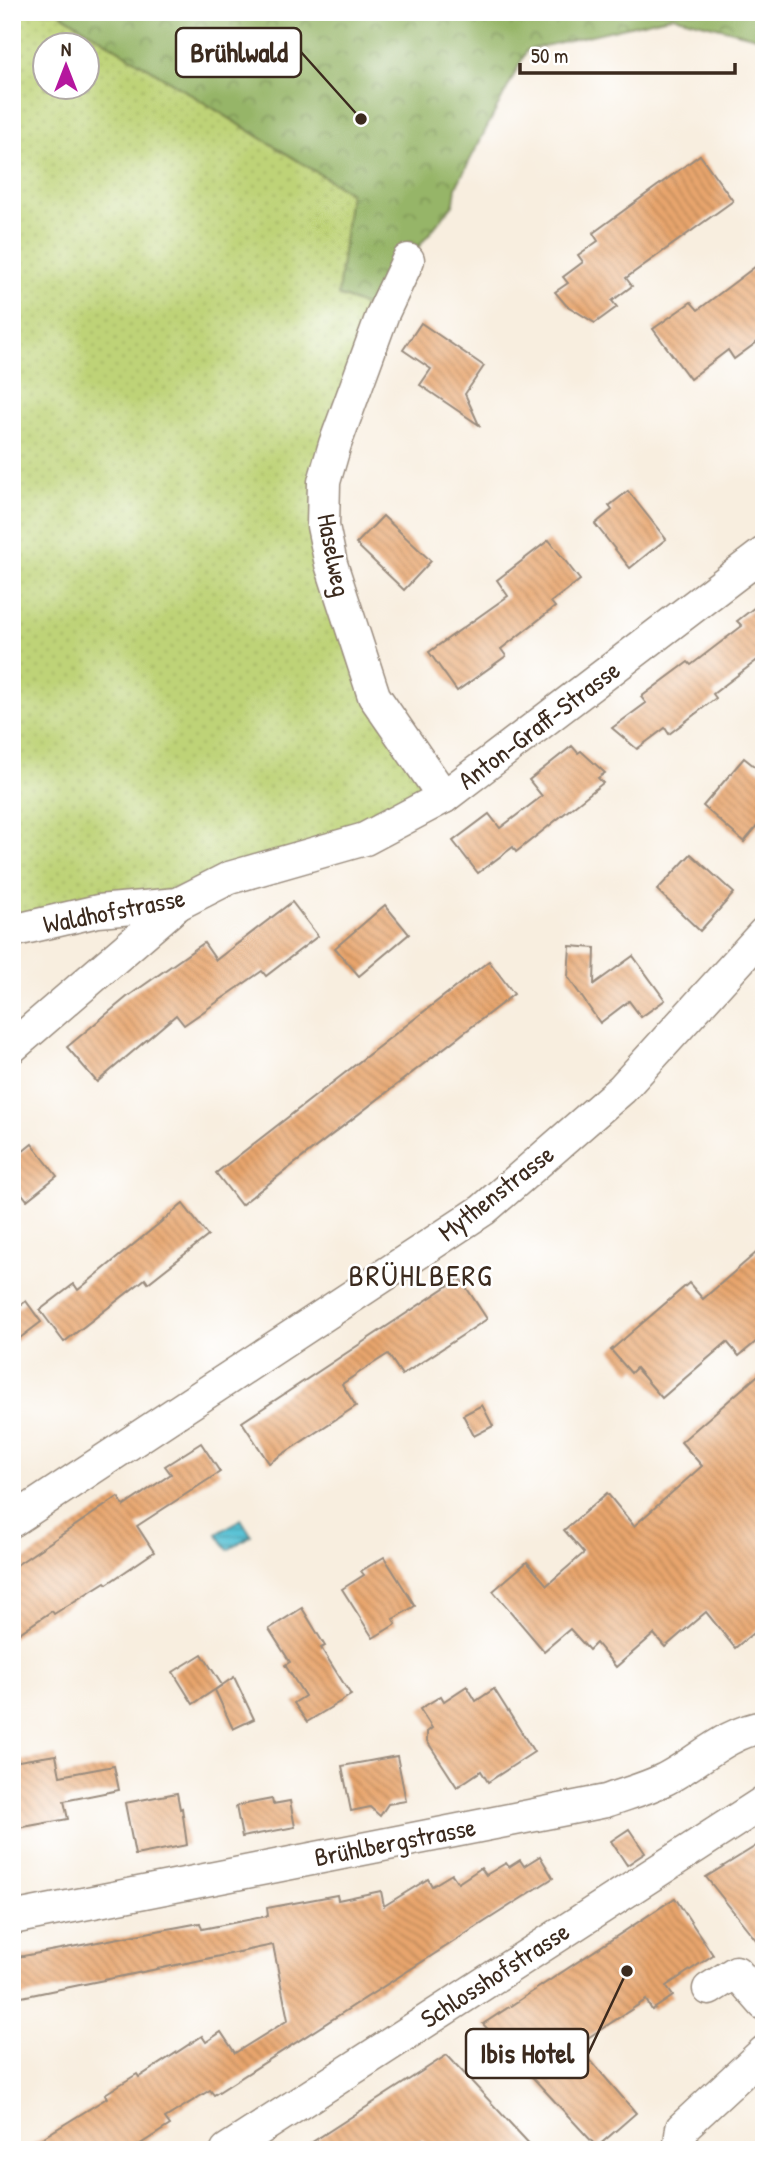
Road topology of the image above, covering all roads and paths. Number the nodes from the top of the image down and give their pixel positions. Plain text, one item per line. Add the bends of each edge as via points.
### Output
1 (408, 260) dead end
2 (764, 553) edge
3 (444, 797) junction
4 (294, 861) joint
5 (178, 904) junction
6 (12, 931) edge
7 (764, 933) edge
8 (12, 1047) edge
9 (12, 1521) edge
10 (764, 1727) edge
11 (764, 1802) edge
12 (12, 1918) edge
13 (709, 1989) dead end
14 (764, 2004) edge
15 (762, 2059) edge
16 (227, 2150) edge
17 (679, 2150) edge

1 - 3 street, Haselweg via 383,313 335,444 324,482 323,526 374,696
2 - 3 street, Anton-Graff-Strasse
3 - 4 street, Anton-Graff-Strasse via 365,839
4 - 5 street, Waldhofstrasse via 229,878
5 - 6 street, Waldhofstrasse via 98,911
5 - 8 street
7 - 9 street, Mythenstrasse via 622,1089 483,1210
10 - 12 street, Brühlbergstrasse via 724,1742 663,1780 606,1801
11 - 16 street, Schlosshofstrasse
13 - 14 street via 736,1972
15 - 17 street via 682,2127

